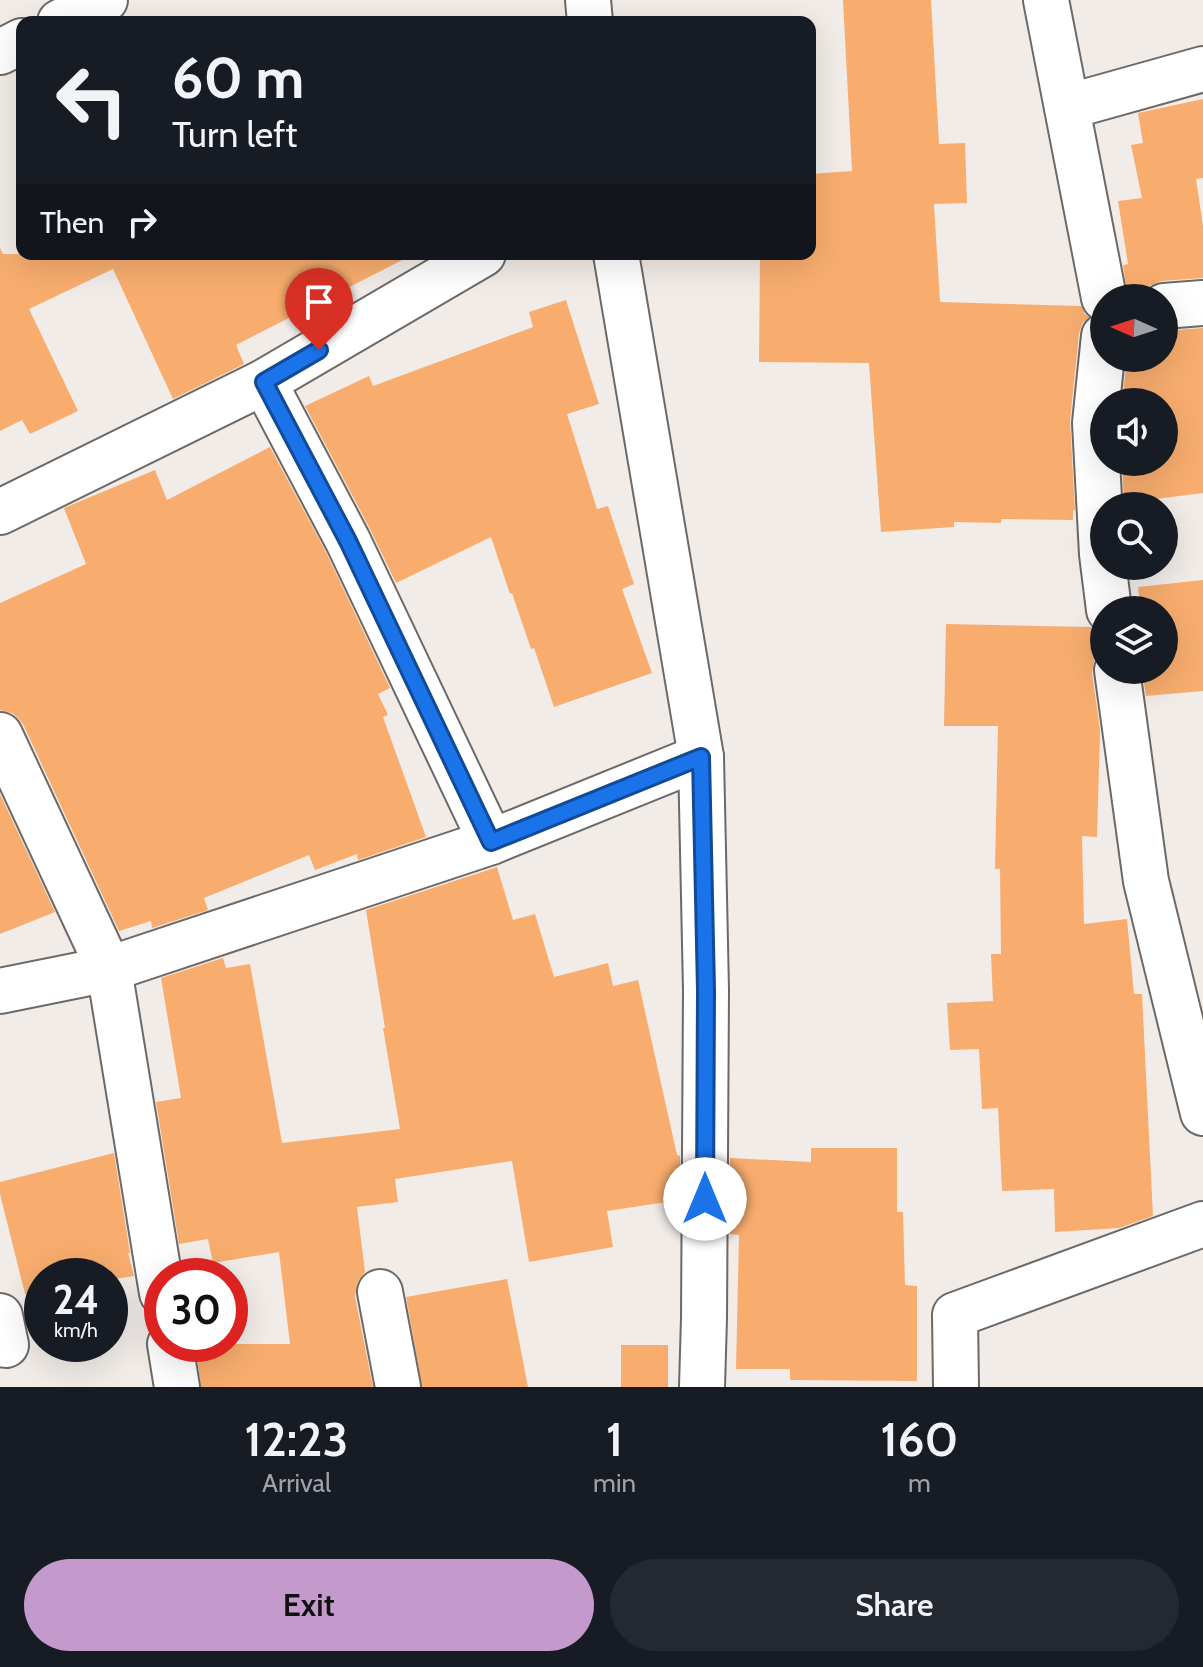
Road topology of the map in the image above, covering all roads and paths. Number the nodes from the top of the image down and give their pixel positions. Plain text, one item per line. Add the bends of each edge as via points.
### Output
1 (105, 0) edge
2 (1046, 0) edge
3 (72, 16) edge
4 (1203, 69) edge
5 (1067, 107) junction
6 (473, 260) edge
7 (617, 260) edge
8 (1101, 284) edge
9 (1203, 303) edge
10 (1178, 305) edge
11 (1100, 372) edge
12 (264, 382) junction
13 (0, 512) edge
14 (1107, 596) edge
15 (1119, 684) edge
16 (0, 735) edge
17 (701, 757) junction
18 (491, 842) junction
19 (109, 969) junction
20 (0, 991) edge
21 (1203, 1113) edge
22 (1203, 1224) edge
23 (156, 1258) edge
24 (380, 1292) dead end
25 (173, 1362) edge
26 (177, 1387) edge
27 (398, 1387) edge
28 (702, 1387) edge
29 (956, 1387) edge

1 - 3 street
2 - 5 street
4 - 5 street
5 - 8 street
6 - 12 street
7 - 17 street
9 - 10 street
11 - 14 street via 1095,423
12 - 13 street
12 - 18 street via 348,541
15 - 21 street via 1146,881
16 - 19 street
17 - 18 street
17 - 28 street via 706,990
18 - 19 street
19 - 20 street
19 - 23 street
22 - 29 street via 955,1315
24 - 27 street
25 - 26 street

